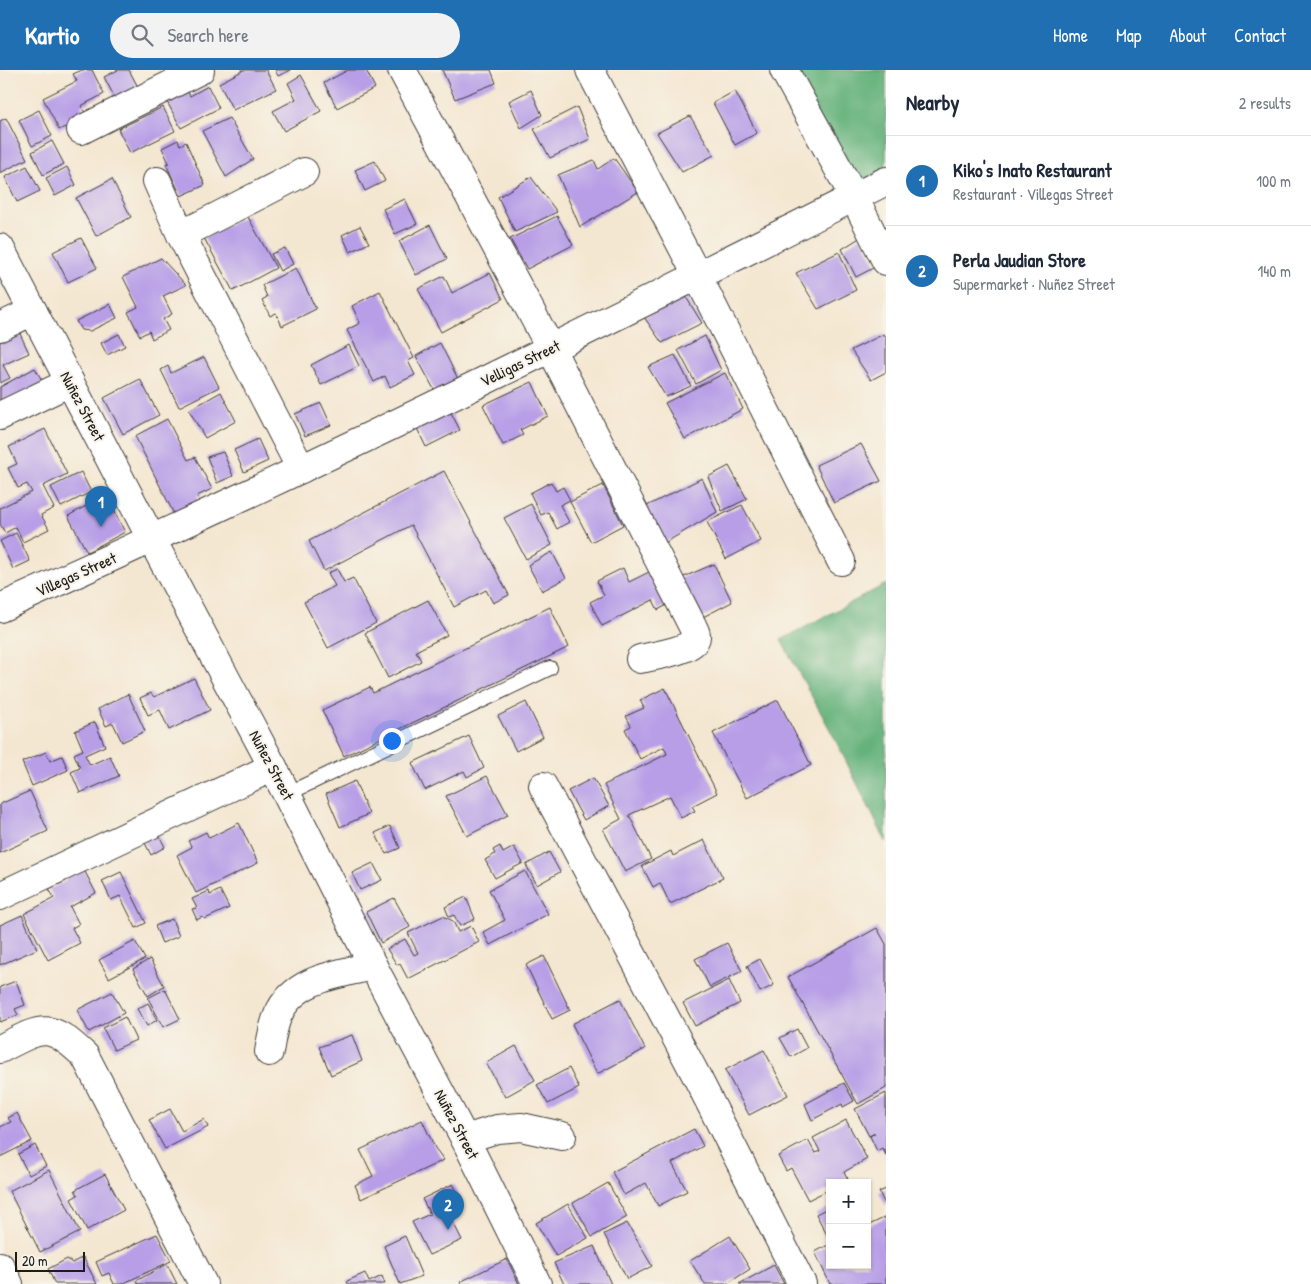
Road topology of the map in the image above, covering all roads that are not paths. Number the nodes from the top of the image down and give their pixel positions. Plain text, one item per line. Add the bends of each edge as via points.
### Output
1 (200, 70) edge
2 (402, 70) edge
3 (590, 70) edge
4 (784, 70) edge
5 (154, 80) edge
6 (81, 130) dead end
7 (304, 172) dead end
8 (158, 181) dead end
9 (886, 181) edge
10 (854, 197) junction
11 (182, 235) junction
12 (0, 248) edge
13 (886, 261) edge
14 (698, 276) junction
15 (33, 311) junction
16 (0, 327) edge
17 (551, 348) junction
18 (70, 382) junction
19 (0, 416) edge
20 (301, 469) junction
21 (152, 540) junction
22 (841, 561) dead end
23 (0, 608) edge
24 (640, 659) dead end
25 (550, 668) dead end
26 (273, 767) junction
27 (543, 786) dead end
28 (287, 794) junction
29 (0, 896) edge
30 (373, 966) junction
31 (0, 1049) edge
32 (269, 1052) dead end
33 (562, 1136) dead end
34 (465, 1139) junction
35 (0, 1266) edge
36 (9, 1284) edge
37 (203, 1284) edge
38 (537, 1284) edge
39 (802, 1284) edge

1 - 5 street
2 - 17 street
3 - 14 street
4 - 10 street
5 - 6 street
7 - 11 street
8 - 11 street
9 - 10 street, Velligas Street
10 - 13 street
10 - 14 street, Velligas Street
11 - 20 street
12 - 15 street, Nuñez Street
14 - 17 street, Velligas Street
14 - 22 street
15 - 16 street
15 - 18 street, Nuñez Street
17 - 20 street, Velligas Street
17 - 24 street via 696,635 694,642 687,647
18 - 19 street
18 - 21 street, Nuñez Street
20 - 21 street, Velligas Street
21 - 23 street, Villegas Street
21 - 26 street, Nuñez Street
25 - 28 lane
26 - 28 street, Nuñez Street
26 - 29 street
27 - 39 street
28 - 30 street, Nuñez Street
30 - 32 street via 327,977 294,992 277,1015
30 - 34 street, Nuñez Street
31 - 37 street via 33,1032 50,1031 65,1038 85,1056
33 - 34 street via 521,1127
34 - 38 street, Nuñez Street
35 - 36 street

